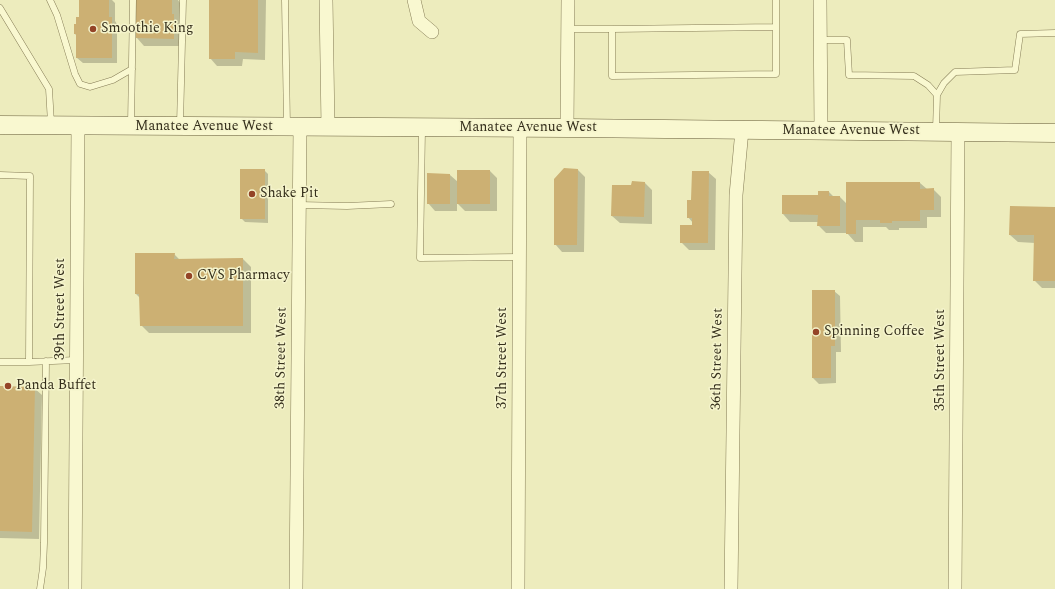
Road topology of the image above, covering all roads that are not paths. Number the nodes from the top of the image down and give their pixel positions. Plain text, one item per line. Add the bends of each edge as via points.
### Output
1 (50, 0) edge
2 (133, 0) edge
3 (183, 0) edge
4 (284, 0) edge
5 (326, 0) edge
6 (414, 0) edge
7 (568, 0) edge
8 (776, 0) edge
9 (820, 0) edge
10 (0, 8) edge
11 (776, 27) junction
12 (568, 29) junction
13 (612, 29) junction
14 (432, 32) dead end
15 (1055, 33) edge
16 (820, 40) junction
17 (132, 69) junction
18 (937, 94) junction
19 (0, 125) edge
20 (51, 126) junction
21 (78, 126) junction
22 (131, 126) junction
23 (180, 126) junction
24 (294, 127) junction
25 (328, 127) junction
26 (422, 128) junction
27 (520, 128) junction
28 (567, 128) junction
29 (742, 130) junction
30 (820, 131) junction
31 (936, 132) junction
32 (958, 132) junction
33 (1055, 133) edge
34 (0, 175) edge
35 (391, 204) dead end
36 (299, 205) junction
37 (520, 258) junction
38 (76, 360) junction
39 (46, 361) junction
40 (0, 362) edge
41 (29, 362) junction
42 (40, 589) edge
43 (75, 589) edge
44 (296, 589) edge
45 (518, 589) edge
46 (731, 589) edge
47 (955, 589) edge

1 - 17 lane via 80,84 90,87 114,80
2 - 17 lane
3 - 23 lane
4 - 24 lane
5 - 25 street
6 - 14 street via 419,21
7 - 12 street
8 - 11 lane
9 - 16 street
10 - 20 lane via 49,89
11 - 13 lane
11 - 13 lane via 776,74 612,76
12 - 13 lane
12 - 28 street
15 - 18 lane via 1020,34 1015,70 955,72
16 - 18 lane via 848,40 849,75 914,76
16 - 30 street
17 - 22 lane
18 - 31 lane
19 - 20 main road, Manatee Avenue West
20 - 21 main road, Manatee Avenue West
21 - 22 main road, Manatee Avenue West
21 - 38 street, 39th Street West
22 - 23 main road, Manatee Avenue West
23 - 24 main road, Manatee Avenue West
24 - 25 main road, Manatee Avenue West
24 - 36 street, 38th Street West
25 - 26 main road, Manatee Avenue West
26 - 27 main road, Manatee Avenue West
26 - 37 lane via 420,258
27 - 28 main road, Manatee Avenue West
27 - 37 street, 37th Street West
28 - 29 main road, Manatee Avenue West
29 - 30 main road, Manatee Avenue West
29 - 46 street, 36th Street West via 736,194
30 - 31 main road, Manatee Avenue West
31 - 32 main road, Manatee Avenue West
32 - 33 main road, Manatee Avenue West
32 - 47 street, 35th Street West
34 - 41 lane via 30,176
35 - 36 lane
36 - 44 street, 38th Street West
37 - 45 street, 37th Street West
38 - 39 lane
38 - 43 street, 39th Street West
39 - 41 lane
39 - 42 lane via 44,543
40 - 41 lane

